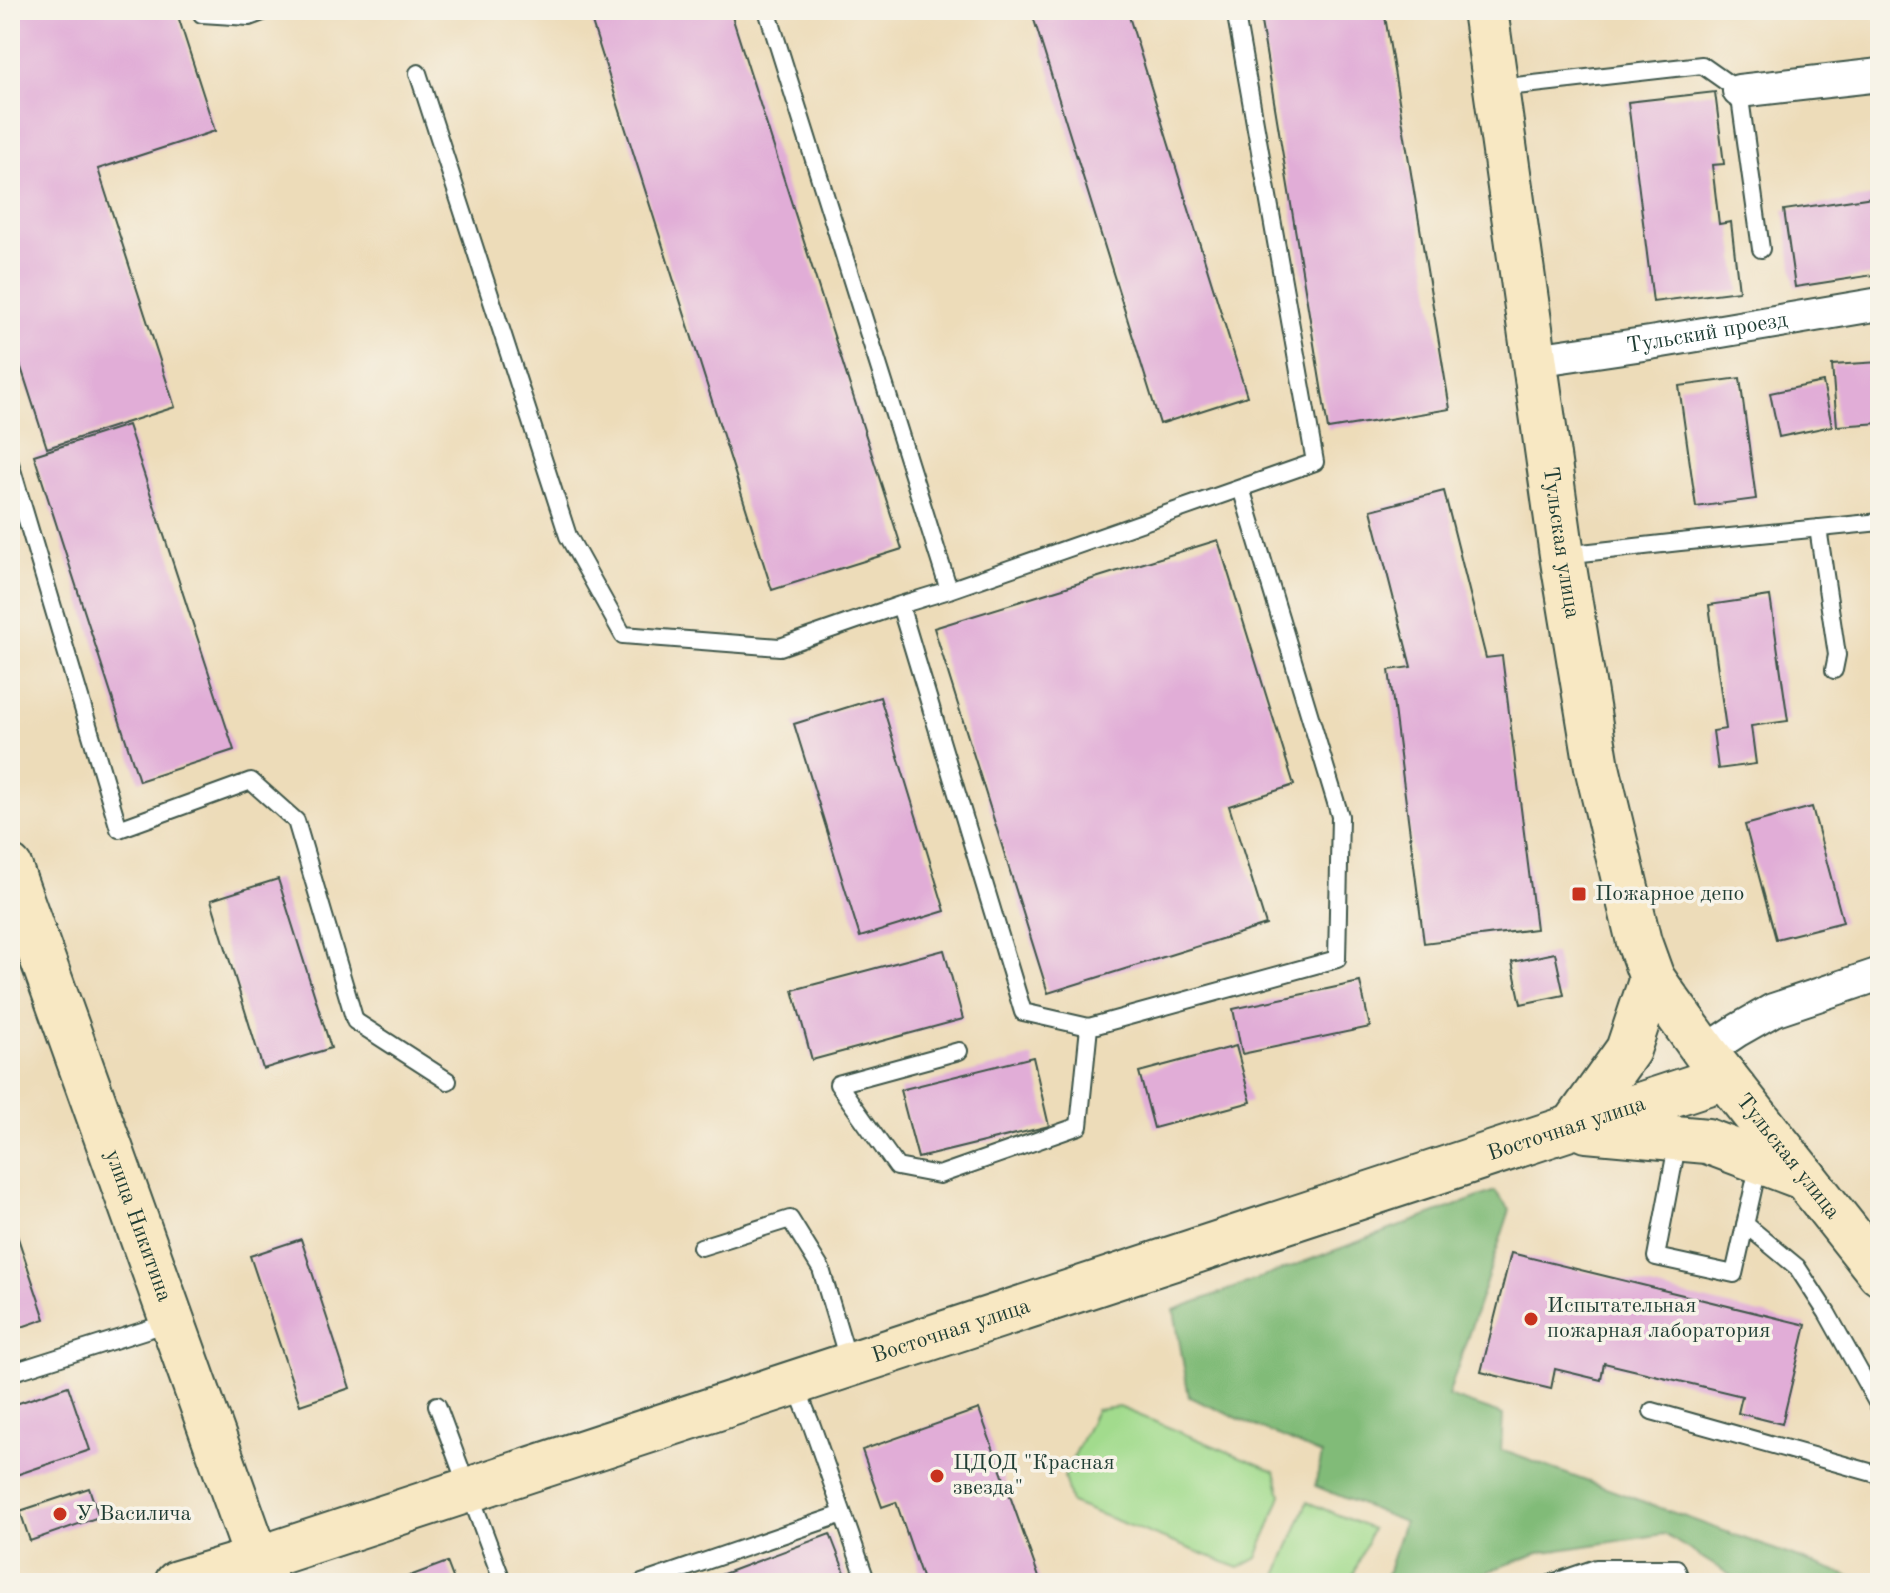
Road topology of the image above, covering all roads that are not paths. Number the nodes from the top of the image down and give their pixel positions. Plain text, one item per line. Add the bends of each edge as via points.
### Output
1 (201, 10) edge
2 (268, 10) edge
3 (767, 10) edge
4 (1235, 10) edge
5 (1485, 10) edge
6 (418, 73) dead end
7 (1880, 75) edge
8 (1496, 88) junction
9 (1739, 91) junction
10 (1761, 249) dead end
11 (1880, 304) edge
12 (1535, 360) junction
13 (10, 463) edge
14 (1241, 488) junction
15 (1880, 522) edge
16 (1818, 528) junction
17 (1562, 555) junction
18 (949, 590) junction
19 (900, 605) junction
20 (1834, 670) dead end
21 (10, 868) edge
22 (1880, 974) edge
23 (1652, 978) junction
24 (1089, 1027) junction
25 (959, 1051) dead end
26 (1715, 1065) junction
27 (448, 1081) dead end
28 (1573, 1127) junction
29 (1678, 1139) junction
30 (1759, 1161) junction
31 (1805, 1178) junction
32 (1745, 1224) junction
33 (701, 1247) dead end
34 (1880, 1273) edge
35 (173, 1321) junction
36 (850, 1364) junction
37 (10, 1373) edge
38 (794, 1382) junction
39 (437, 1405) dead end
40 (1880, 1408) edge
41 (1652, 1411) dead end
42 (1880, 1475) edge
43 (470, 1489) junction
44 (843, 1514) junction
45 (262, 1571) edge
46 (177, 1583) edge
47 (503, 1583) edge
48 (642, 1583) edge
49 (867, 1583) edge
50 (1552, 1583) edge
51 (1682, 1583) edge

1 - 2 lane via 249,17
3 - 18 lane
4 - 14 lane via 1315,462
5 - 8 street, Тульская улица
6 - 19 lane via 568,536 623,635 780,647
7 - 9 street
8 - 9 lane via 1702,65
8 - 12 street, Тульская улица
9 - 10 lane
11 - 12 street, Тульский проезд
12 - 17 street, Тульская улица
13 - 27 lane via 119,829 251,781 296,821 355,1021
14 - 18 lane
14 - 24 lane via 1340,816 1337,959
15 - 16 lane
16 - 17 lane
16 - 20 lane via 1837,655
17 - 23 street, Тульская улица via 1597,767
18 - 19 lane
19 - 24 lane via 1023,1012
21 - 35 street, улица Никитина
22 - 26 street via 1773,1010 1738,1030
23 - 26 street, Тульская улица
23 - 28 street via 1628,1050
24 - 25 lane via 1079,1126 939,1175 897,1167 838,1084
26 - 28 street, Восточная улица
26 - 31 street, Тульская улица
28 - 29 street
28 - 36 street, Восточная улица
29 - 30 street via 1707,1141
29 - 32 lane via 1656,1257 1734,1274
30 - 31 street
30 - 32 lane
31 - 34 street, Тульская улица
32 - 40 lane via 1797,1267
33 - 36 lane via 790,1219 821,1269
35 - 37 lane
35 - 45 street, улица Никитина
36 - 38 street, Восточная улица
38 - 43 street, Восточная улица
38 - 44 lane
39 - 43 lane
41 - 42 lane
43 - 45 street, Восточная улица
43 - 47 lane
44 - 48 lane
44 - 49 lane
45 - 46 street, Восточная улица
50 - 51 lane via 1596,1568 1676,1568

